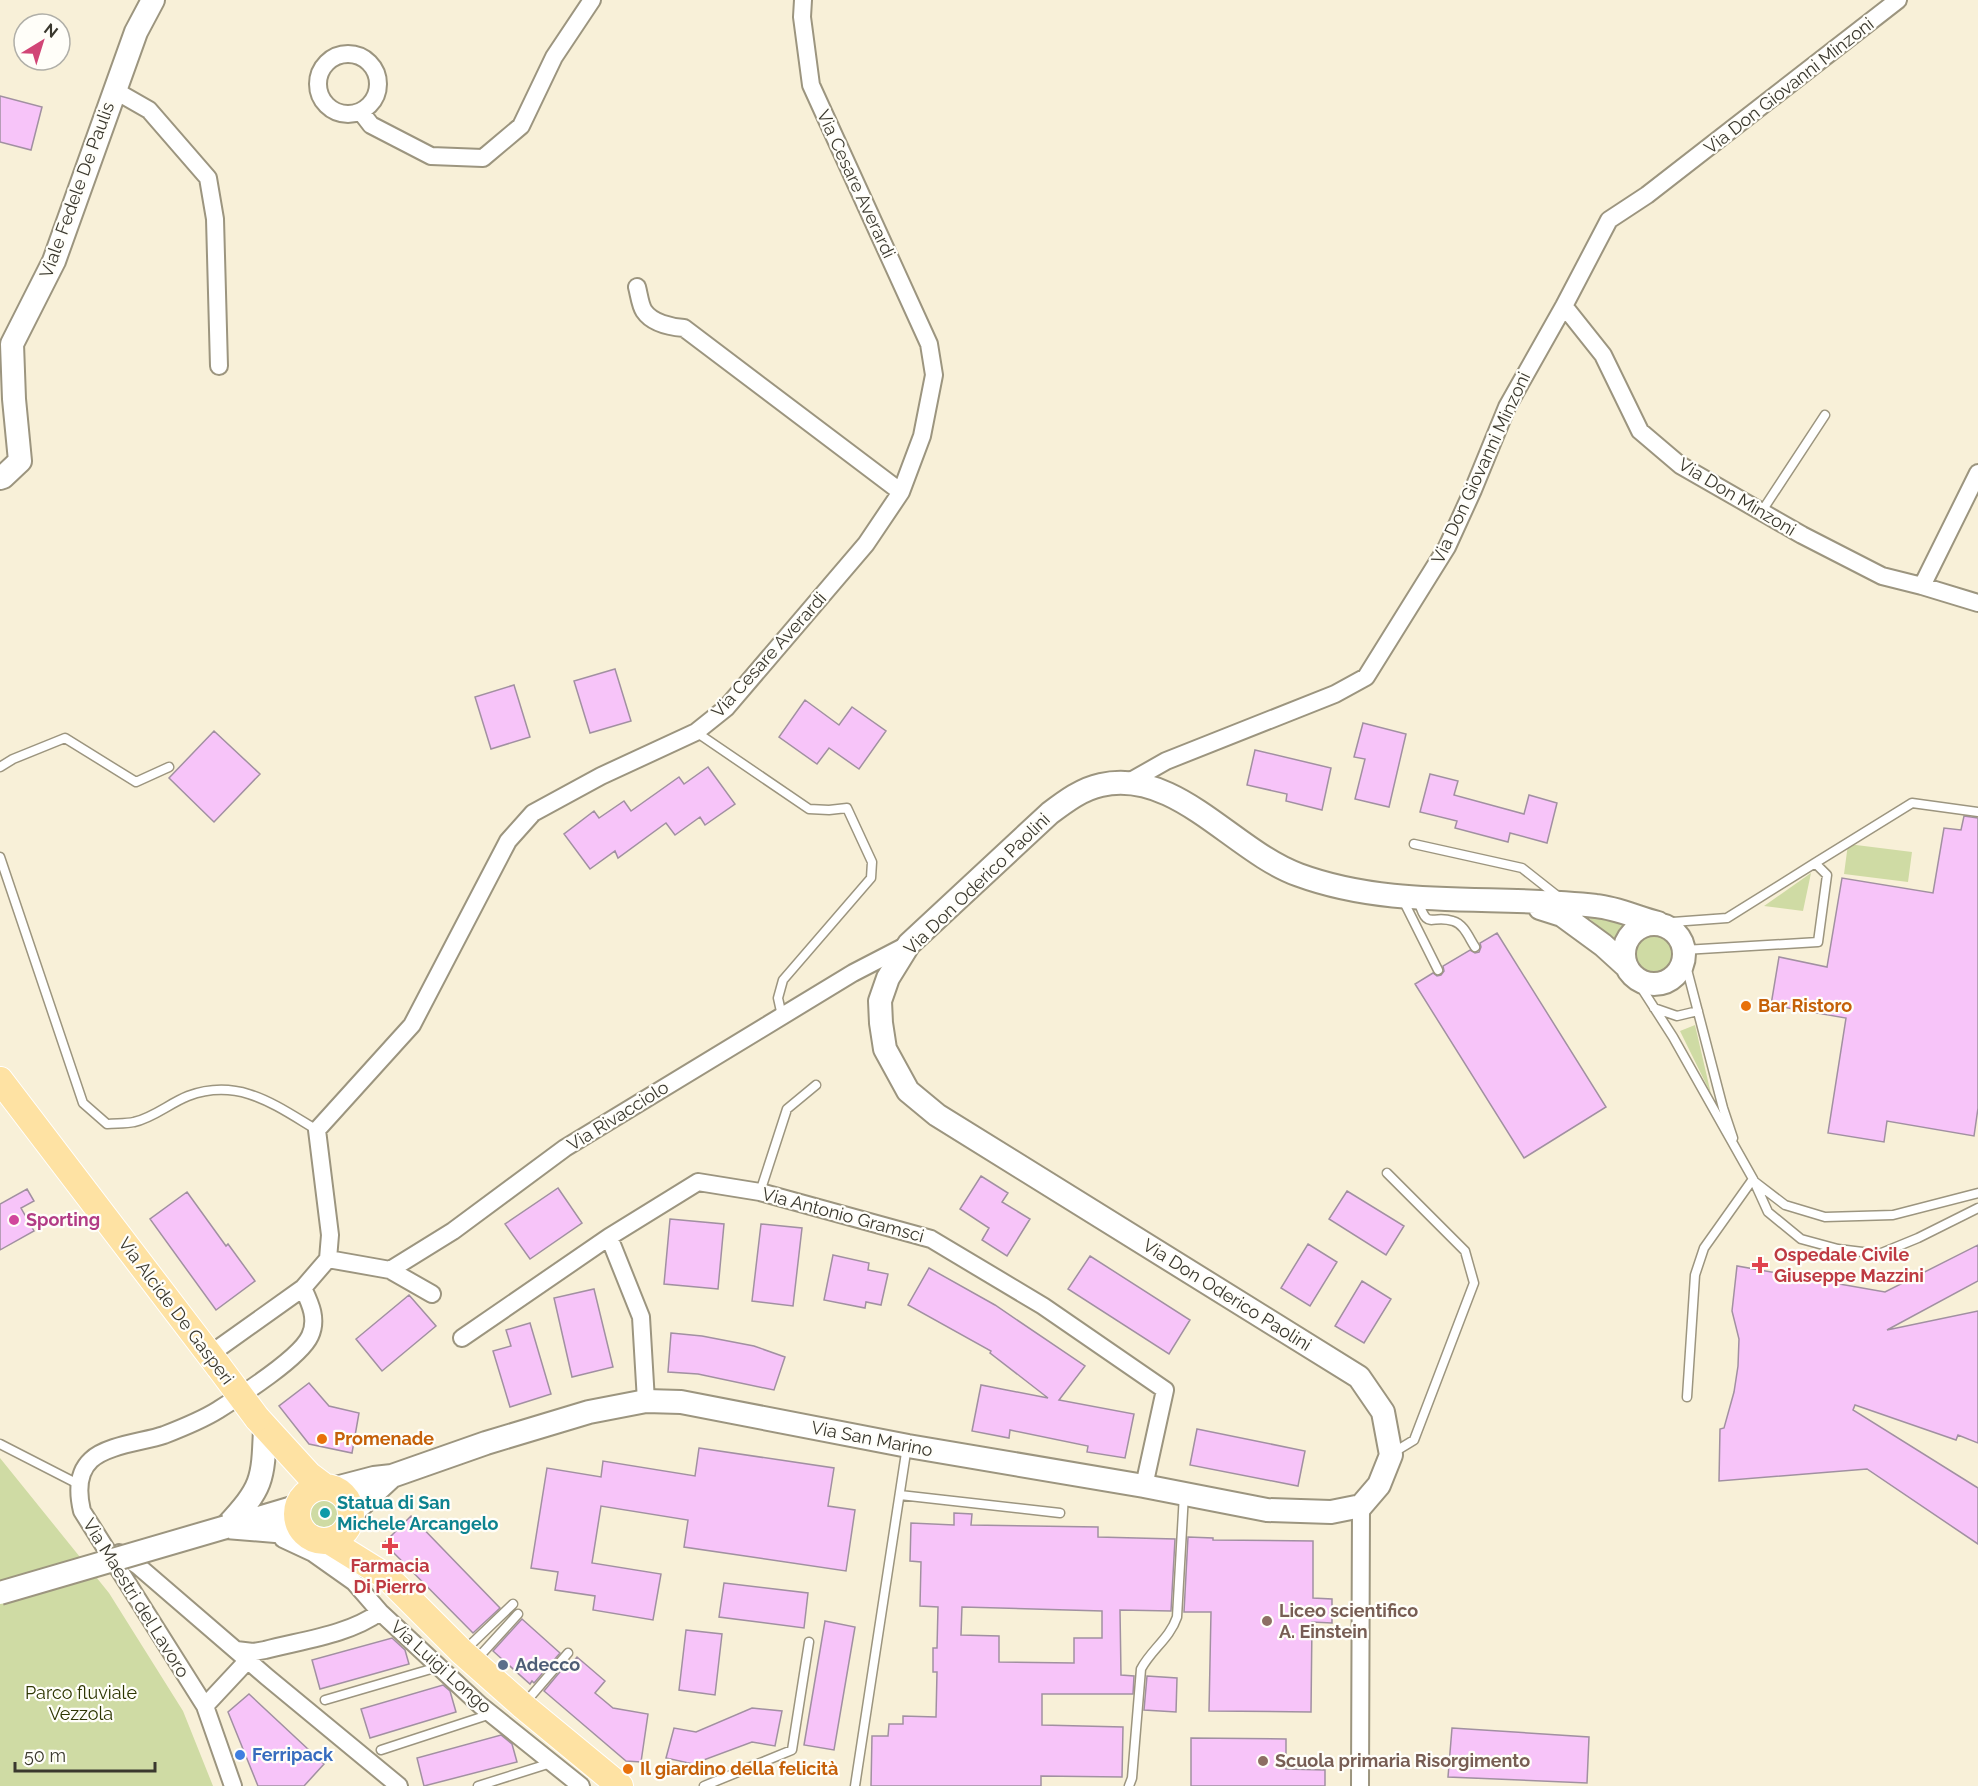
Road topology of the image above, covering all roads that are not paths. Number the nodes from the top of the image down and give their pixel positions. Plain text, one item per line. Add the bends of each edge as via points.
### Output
1 (153, 0) edge
2 (592, 0) edge
3 (803, 0) edge
4 (1898, 0) edge
5 (114, 90) junction
6 (361, 112) dead end
7 (637, 287) dead end
8 (1564, 306) junction
9 (219, 366) dead end
10 (1825, 415) dead end
11 (1978, 473) edge
12 (0, 478) edge
13 (901, 492) junction
14 (1962, 506) junction
15 (1762, 511) junction
16 (1978, 514) edge
17 (1922, 586) junction
18 (1978, 603) edge
19 (696, 732) junction
20 (0, 767) edge
21 (169, 767) dead end
22 (1129, 782) junction
23 (1978, 812) edge
24 (1414, 844) dead end
25 (0, 857) edge
26 (1815, 863) junction
27 (1410, 898) junction
28 (1519, 900) junction
29 (1568, 904) junction
30 (1658, 923) junction
31 (909, 944) junction
32 (1475, 947) dead end
33 (1684, 954) junction
34 (1438, 970) dead end
35 (1630, 971) junction
36 (1654, 1008) junction
37 (1698, 1011) junction
38 (782, 1016) junction
39 (0, 1080) edge
40 (816, 1085) dead end
41 (317, 1130) junction
42 (1740, 1158) junction
43 (1387, 1173) dead end
44 (1752, 1179) junction
45 (760, 1192) junction
46 (1978, 1193) edge
47 (1978, 1208) edge
48 (609, 1237) junction
49 (328, 1259) junction
50 (390, 1270) junction
51 (303, 1288) junction
52 (432, 1294) dead end
53 (462, 1338) dead end
54 (214, 1361) junction
55 (1687, 1396) dead end
56 (646, 1401) junction
57 (261, 1423) junction
58 (0, 1444) edge
59 (908, 1446) junction
60 (1391, 1455) junction
61 (392, 1476) junction
62 (80, 1485) junction
63 (1144, 1486) junction
64 (329, 1488) junction
65 (1184, 1494) junction
66 (900, 1495) junction
67 (300, 1504) junction
68 (1361, 1506) junction
69 (1060, 1513) dead end
70 (351, 1515) junction
71 (226, 1527) junction
72 (271, 1531) junction
73 (99, 1539) junction
74 (320, 1539) junction
75 (387, 1577) junction
76 (0, 1593) edge
77 (513, 1604) dead end
78 (380, 1612) junction
79 (518, 1614) dead end
80 (810, 1642) dead end
81 (265, 1650) junction
82 (568, 1653) dead end
83 (242, 1655) junction
84 (468, 1657) junction
85 (438, 1667) junction
86 (267, 1677) junction
87 (325, 1700) dead end
88 (205, 1706) junction
89 (523, 1706) junction
90 (491, 1714) junction
91 (381, 1750) dead end
92 (552, 1762) junction
93 (233, 1786) edge
94 (399, 1786) edge
95 (478, 1786) edge
96 (581, 1786) edge
97 (620, 1786) edge
98 (704, 1786) edge
99 (855, 1786) edge
100 (1129, 1786) edge
101 (1360, 1786) edge

1 - 5 street, Viale Fedele De Paulis
2 - 6 street via 554,57 522,126 483,158 431,156 370,124
3 - 13 street, Via Cesare Averardi via 811,85 929,344 934,375 922,436
4 - 8 street, Via Don Giovanni Minzoni via 1647,195 1609,220
5 - 9 street via 149,110 208,178 215,219
5 - 12 street, Viale Fedele De Paulis via 54,261 12,344 20,461
7 - 13 street via 644,312 670,327 684,328
8 - 15 street, Via Don Minzoni via 1603,355 1640,431 1680,465
8 - 22 street, Via Don Giovanni Minzoni via 1507,407 1447,547 1366,677 1335,694 1166,761
10 - 15 lane
11 - 14 street
13 - 19 street, Via Cesare Averardi via 866,544 726,708
14 - 16 street
14 - 17 street
15 - 17 street, Via Don Minzoni via 1882,576
17 - 18 street, Via Don Minzoni
19 - 38 lane via 809,809 848,808 872,862 872,878 783,981 778,998
19 - 41 street, Via Cesare Averardi via 533,813 508,841 412,1025
20 - 21 lane via 65,738 136,782
22 - 27 street, Via Don Oderico Paolini via 1160,790 1181,801 1296,875 1347,889
22 - 31 street, Via Don Oderico Paolini via 1101,785 1074,796 1050,813
23 - 26 lane via 1912,803
24 - 29 lane via 1522,868
25 - 41 lane via 83,1103 106,1124 135,1122 189,1096 221,1089 247,1092
26 - 30 lane via 1727,918
26 - 33 lane via 1827,875 1818,942
27 - 28 street, Via Don Oderico Paolini
27 - 32 lane via 1428,920 1454,921 1463,927
27 - 34 lane
28 - 29 street
28 - 35 street via 1562,915
29 - 30 street via 1599,906
30 - 33 street via 1675,932
30 - 35 street via 1640,926 1623,947
31 - 38 street, Via Rivacciolo
31 - 60 street, Via Don Oderico Paolini via 888,978 880,1001 885,1049 908,1091 947,1121 1359,1377 1383,1412
33 - 35 street via 1681,968 1665,982 1644,983
33 - 37 lane
35 - 36 lane
36 - 37 lane via 1677,1016
36 - 42 lane
37 - 42 lane
38 - 50 street, Via Rivacciolo via 565,1148 453,1231
39 - 54 main road, Via Alcide De Gasperi
40 - 45 lane via 787,1109
41 - 49 street via 330,1235
42 - 44 lane
43 - 60 lane via 1465,1251 1474,1283 1414,1440
44 - 46 lane via 1785,1205 1825,1217 1893,1215
44 - 47 lane via 1768,1212 1801,1239 1838,1249 1879,1254
44 - 55 lane via 1704,1248 1695,1275
45 - 48 street, Via Antonio Gramsci via 698,1182
45 - 63 street, Via Antonio Gramsci via 931,1239 1043,1306 1165,1390
48 - 53 street, Via Antonio Gramsci
48 - 56 street via 641,1317
49 - 50 street
49 - 51 street
50 - 52 street
51 - 54 street
51 - 62 street via 313,1309 313,1322 310,1336 299,1350 216,1411 164,1435 100,1453 85,1466
54 - 57 main road, Via Alcide De Gasperi, bridge
56 - 59 street, Via San Marino via 681,1402
56 - 61 street, Via San Marino via 589,1412
57 - 64 main road, Via Alcide De Gasperi via 309,1475
57 - 67 main road, Via Alcide De Gasperi via 273,1455 286,1472
57 - 71 street via 263,1470 258,1487
58 - 62 lane
59 - 63 street, Via San Marino
59 - 66 lane
60 - 68 street via 1379,1485
61 - 64 street, Via San Marino
61 - 70 street, Via San Marino
62 - 73 street, Via Maestri del Lavoro via 82,1511
63 - 65 street, Via San Marino
64 - 67 main road via 310,1491
64 - 70 main road via 345,1497
65 - 68 street, Via San Marino via 1267,1510 1331,1512
65 - 100 lane via 1178,1617 1141,1670
66 - 69 lane
66 - 99 lane
67 - 71 street
67 - 74 main road via 300,1526
68 - 101 street
70 - 74 main road via 344,1533
70 - 75 main road
71 - 72 street
71 - 76 street, bridge
72 - 74 street
72 - 78 street, Via Luigi Longo via 328,1562 354,1582
73 - 83 street via 137,1564
73 - 88 street, Via Maestri del Lavoro
74 - 75 main road
75 - 84 main road
77 - 84 lane
78 - 81 street via 351,1628
78 - 85 street, Via Luigi Longo
79 - 84 lane
80 - 98 lane via 792,1750
81 - 83 street
81 - 86 street via 262,1661
82 - 89 lane
83 - 86 street
83 - 88 street
84 - 89 main road
85 - 87 lane
85 - 90 street, Via Luigi Longo
86 - 94 street
88 - 93 street, Via Maestri del Lavoro
89 - 97 main road
90 - 91 lane
90 - 92 street, Via Luigi Longo
92 - 95 lane
92 - 96 street, Via Luigi Longo

